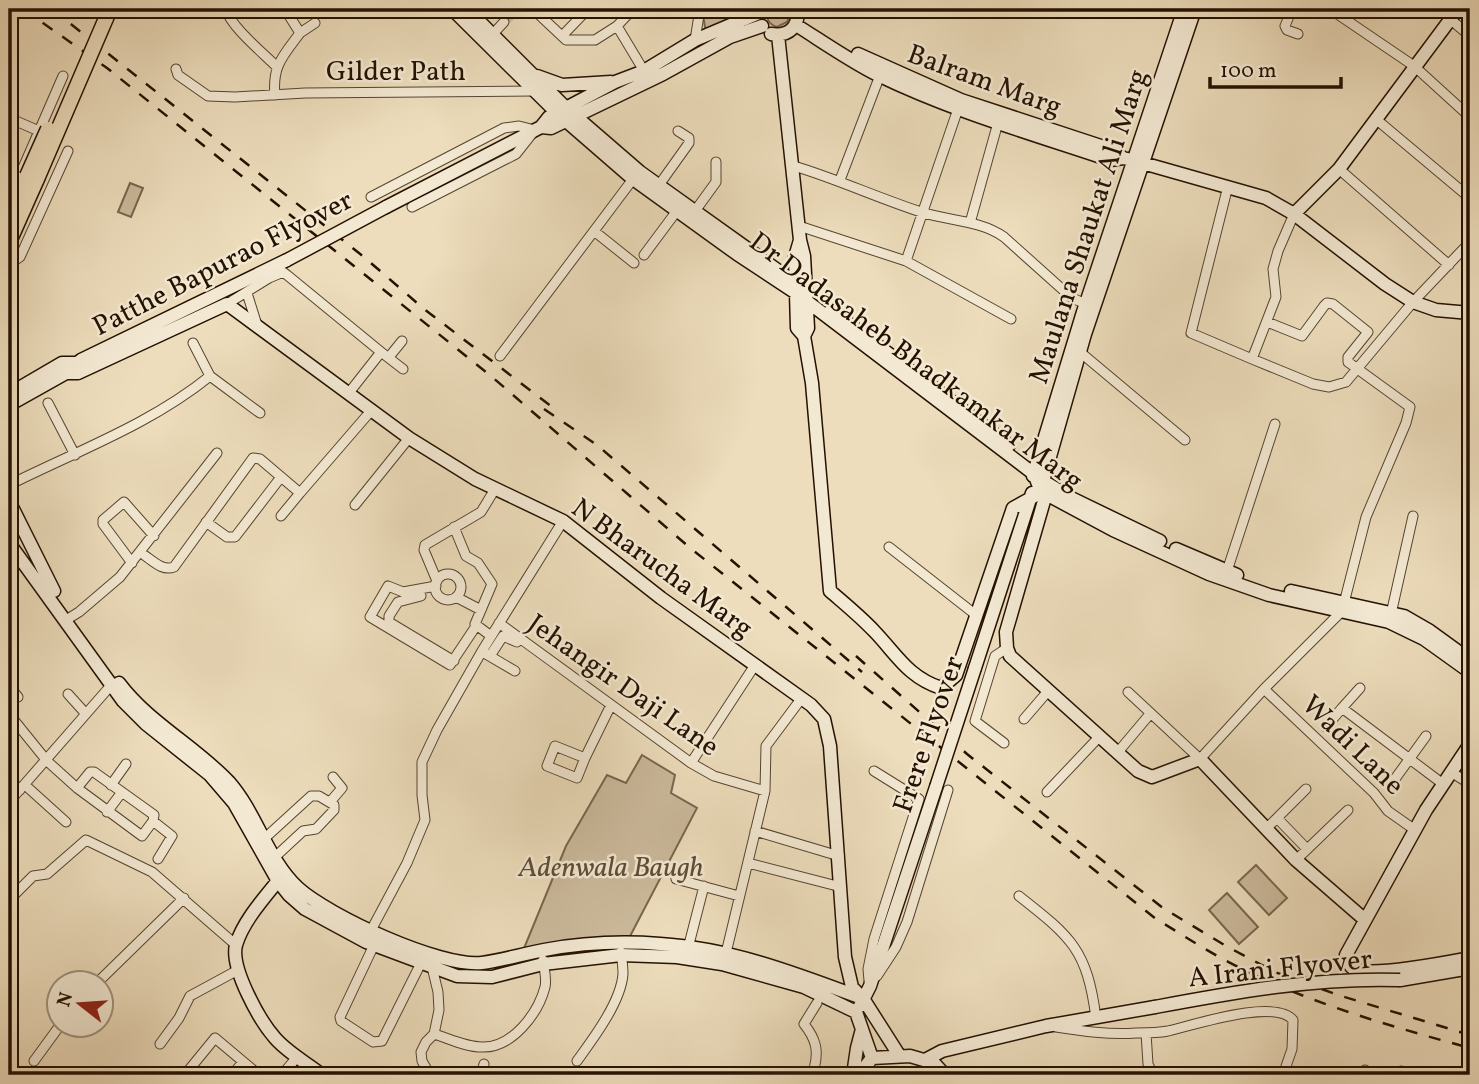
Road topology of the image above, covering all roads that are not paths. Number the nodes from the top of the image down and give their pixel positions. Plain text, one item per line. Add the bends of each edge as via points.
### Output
1 (100, 9) edge
2 (110, 9) edge
3 (226, 9) edge
4 (280, 9) edge
5 (452, 9) edge
6 (467, 9) edge
7 (533, 9) edge
8 (588, 9) edge
9 (633, 9) edge
10 (700, 9) edge
11 (1184, 9) edge
12 (1195, 9) edge
13 (1292, 9) edge
14 (1330, 9) edge
15 (1454, 14) edge
16 (761, 16) edge
17 (797, 16) edge
18 (505, 22) tunnel mouth
19 (316, 23) dead end
20 (617, 26) junction
21 (727, 32) junction
22 (300, 33) junction
23 (1298, 34) dead end
24 (492, 35) junction
25 (778, 35) junction
26 (562, 36) junction
27 (1470, 36) edge
28 (695, 40) junction
29 (276, 66) junction
30 (1414, 66) junction
31 (176, 69) dead end
32 (644, 71) junction
33 (881, 71) junction
34 (533, 74) junction
35 (63, 76) dead end
36 (615, 82) junction
37 (535, 90) junction
38 (275, 96) junction
39 (960, 104) junction
40 (566, 114) junction
41 (1470, 117) edge
42 (9, 118) edge
43 (999, 118) junction
44 (1377, 120) junction
45 (538, 128) junction
46 (39, 131) junction
47 (678, 131) dead end
48 (68, 151) dead end
49 (1132, 161) junction
50 (716, 162) dead end
51 (794, 166) junction
52 (1339, 169) junction
53 (32, 178) junction
54 (633, 179) junction
55 (839, 180) junction
56 (659, 185) junction
57 (1228, 186) junction
58 (372, 197) dead end
59 (1470, 198) edge
60 (9, 201) edge
61 (412, 207) dead end
62 (695, 211) junction
63 (676, 212) dead end
64 (923, 212) junction
65 (1294, 214) junction
66 (9, 218) edge
67 (970, 223) junction
68 (799, 226) junction
69 (594, 231) junction
70 (800, 240) junction
71 (9, 242) edge
72 (1470, 242) edge
73 (644, 255) dead end
74 (9, 261) edge
75 (906, 261) junction
76 (634, 263) dead end
77 (1449, 265) junction
78 (772, 266) junction
79 (801, 292) junction
80 (247, 293) junction
81 (1413, 302) junction
82 (227, 304) junction
83 (1086, 304) junction
84 (1470, 313) edge
85 (1011, 319) dead end
86 (1267, 322) junction
87 (257, 327) junction
88 (402, 341) dead end
89 (193, 343) dead end
90 (1080, 352) junction
91 (385, 355) junction
92 (500, 356) dead end
93 (1252, 359) junction
94 (78, 361) junction
95 (403, 369) dead end
96 (1358, 370) junction
97 (66, 373) junction
98 (211, 376) junction
99 (348, 394) junction
100 (9, 402) edge
101 (48, 403) dead end
102 (370, 412) junction
103 (260, 413) dead end
104 (1275, 424) dead end
105 (409, 438) junction
106 (1185, 440) dead end
107 (217, 453) dead end
108 (75, 455) junction
109 (281, 477) junction
110 (9, 485) edge
111 (1037, 487) junction
112 (495, 489) junction
113 (300, 493) junction
114 (9, 501) edge
115 (355, 505) dead end
116 (281, 516) dead end
117 (1413, 516) dead end
118 (563, 521) junction
119 (206, 522) junction
120 (454, 527) junction
121 (154, 536) junction
122 (9, 544) edge
123 (889, 547) dead end
124 (141, 553) junction
125 (132, 563) junction
126 (1227, 571) junction
127 (436, 584) junction
128 (421, 596) dead end
129 (456, 597) junction
130 (1305, 599) junction
131 (1343, 607) junction
132 (481, 610) junction
133 (1391, 614) junction
134 (976, 615) junction
135 (69, 618) junction
136 (499, 623) junction
137 (476, 626) junction
138 (491, 636) junction
139 (503, 636) junction
140 (527, 643) junction
141 (1007, 648) junction
142 (486, 654) junction
143 (455, 659) junction
144 (1470, 660) edge
145 (755, 665) junction
146 (472, 668) junction
147 (515, 671) dead end
148 (1470, 672) edge
149 (114, 682) junction
150 (10, 688) edge
151 (1360, 688) dead end
152 (1264, 689) junction
153 (1049, 690) junction
154 (1128, 692) dead end
155 (68, 694) dead end
156 (18, 697) dead end
157 (801, 699) junction
158 (611, 705) junction
159 (1342, 708) junction
160 (9, 714) edge
161 (86, 714) junction
162 (1150, 714) junction
163 (1024, 719) dead end
164 (1326, 727) dead end
165 (1100, 736) junction
166 (1426, 736) dead end
167 (1004, 743) dead end
168 (1470, 744) edge
169 (1118, 752) junction
170 (585, 758) dead end
171 (1410, 758) junction
172 (1200, 759) junction
173 (47, 761) junction
174 (691, 763) junction
175 (126, 764) dead end
176 (874, 771) dead end
177 (1451, 772) junction
178 (333, 777) dead end
179 (9, 779) edge
180 (1392, 783) dead end
181 (1443, 784) junction
182 (1470, 784) edge
183 (111, 785) junction
184 (225, 785) junction
185 (23, 787) junction
186 (77, 788) junction
187 (1306, 789) dead end
188 (122, 792) junction
189 (765, 792) junction
190 (1047, 792) dead end
191 (9, 802) edge
192 (330, 802) junction
193 (1348, 810) dead end
194 (107, 812) junction
195 (1277, 818) junction
196 (153, 821) junction
197 (66, 822) dead end
198 (1266, 829) junction
199 (1415, 830) junction
200 (755, 831) junction
201 (265, 838) junction
202 (1307, 849) junction
203 (839, 856) junction
204 (275, 857) junction
205 (158, 859) dead end
206 (1296, 860) junction
207 (748, 863) junction
208 (676, 879) dead end
209 (283, 880) junction
210 (704, 886) junction
211 (841, 887) junction
212 (739, 896) junction
213 (1019, 896) dead end
214 (184, 898) junction
215 (9, 900) edge
216 (1364, 919) junction
217 (370, 939) junction
218 (238, 942) junction
219 (621, 948) junction
220 (543, 950) junction
221 (687, 952) junction
222 (726, 953) junction
223 (1470, 958) edge
224 (543, 964) junction
225 (426, 965) junction
226 (112, 968) edge
227 (1470, 968) edge
228 (238, 970) junction
229 (870, 986) junction
230 (864, 1000) junction
231 (817, 1003) dead end
232 (856, 1012) junction
233 (1096, 1018) junction
234 (1046, 1026) junction
235 (862, 1029) junction
236 (1146, 1032) junction
237 (434, 1034) junction
238 (51, 1038) edge
239 (160, 1044) dead end
240 (899, 1055) junction
241 (297, 1057) junction
242 (872, 1058) junction
243 (926, 1060) junction
244 (34, 1061) dead end
245 (577, 1061) dead end
246 (243, 1062) junction
247 (484, 1064) dead end
248 (1401, 1071) dead end
249 (942, 1074) edge
250 (188, 1075) edge
251 (232, 1075) edge
252 (259, 1075) edge
253 (282, 1075) edge
254 (322, 1075) edge
255 (430, 1075) edge
256 (481, 1075) edge
257 (817, 1075) edge
258 (853, 1075) edge
259 (867, 1075) edge
260 (1153, 1075) edge
261 (1283, 1075) edge
262 (1413, 1075) edge

1 - 53 main road, bridge
2 - 53 main road, bridge
3 - 29 street
4 - 22 street
5 - 37 main road
6 - 24 main road
7 - 26 street
8 - 26 street
9 - 20 street
10 - 28 street
11 - 49 main road, Maulana Shaukat Ali Marg
12 - 49 main road, Maulana Shaukat Ali Marg
13 - 23 street via 1285,28
14 - 30 street
15 - 27 street
15 - 30 main road
16 - 21 main road
16 - 25 main road via 772,34
17 - 25 main road via 789,32
17 - 33 main road, Balram Marg via 839,49
18 - 24 street
19 - 22 street
20 - 26 street via 595,40
20 - 32 street
21 - 28 main road
21 - 40 main road via 663,74
22 - 29 street
24 - 34 main road
25 - 51 main road
28 - 32 main road
29 - 38 street
30 - 41 street
30 - 44 main road
31 - 38 street, Gilder Path via 208,96
32 - 36 main road
33 - 39 main road, Balram Marg
33 - 55 street
34 - 36 main road via 562,85
34 - 40 main road
35 - 46 street
36 - 40 main road
37 - 38 street, Gilder Path
37 - 40 main road
39 - 43 main road, Balram Marg
39 - 64 street
40 - 45 main road, Patthe Bapurao Flyover via 549,117
40 - 54 main road, Dr Dadasaheb Bhadkamkar Marg
40 - 56 main road, Dr Dadasaheb Bhadkamkar Marg
42 - 46 street
43 - 49 main road, Balram Marg via 1110,160
43 - 67 street
44 - 52 main road
44 - 59 street
45 - 58 street via 504,128
45 - 61 street via 516,154
45 - 94 main road, Patthe Bapurao Flyover, bridge via 287,260
46 - 60 street
47 - 56 street via 689,143
48 - 74 street via 20,257
49 - 57 main road, Balram Marg
49 - 83 main road, Maulana Shaukat Ali Marg
49 - 90 main road, Maulana Shaukat Ali Marg
50 - 62 street via 716,182
51 - 55 street
51 - 68 main road
52 - 65 main road
52 - 77 street
53 - 66 main road
53 - 71 main road
54 - 69 street
54 - 79 main road, Dr Dadasaheb Bhadkamkar Marg via 737,254
55 - 64 street
56 - 62 main road, Dr Dadasaheb Bhadkamkar Marg
57 - 65 main road, Balram Marg via 1266,198
57 - 93 street via 1191,333
62 - 78 main road, Dr Dadasaheb Bhadkamkar Marg
63 - 73 street
64 - 67 street
64 - 75 street
65 - 81 main road, Balram Marg
65 - 86 street via 1273,268 1276,297
67 - 83 street via 1004,237 1072,298
68 - 70 main road
68 - 75 street
69 - 76 street
69 - 92 street
70 - 78 main road via 790,257
70 - 79 main road via 804,256
72 - 77 street
75 - 85 street
77 - 81 street
78 - 79 main road, Dr Dadasaheb Bhadkamkar Marg
79 - 111 main road, Dr Dadasaheb Bhadkamkar Marg
79 - 134 main road via 797,328 804,336 812,383 830,591 923,682 941,688 956,676
80 - 82 street
80 - 87 street
80 - 91 street via 283,272
81 - 84 main road, Balram Marg
81 - 96 street
82 - 87 main road, N Bharucha Marg
82 - 97 main road via 78,373
83 - 111 main road, Maulana Shaukat Ali Marg
86 - 93 street
86 - 96 street via 1302,337 1330,303 1368,332 1348,360
87 - 99 main road, N Bharucha Marg
88 - 91 street
89 - 98 street
90 - 106 street
90 - 111 main road, Maulana Shaukat Ali Marg
91 - 95 street
91 - 99 street
93 - 96 street via 1329,387 1346,382
94 - 97 main road
94 - 100 main road via 62,363
96 - 131 street via 1406,403 1410,413 1366,517
97 - 100 main road
98 - 103 street
98 - 108 street via 170,404
99 - 102 main road, N Bharucha Marg
101 - 108 street
102 - 105 main road, N Bharucha Marg
102 - 113 street
104 - 126 street
105 - 112 main road, N Bharucha Marg
105 - 115 street
107 - 121 street
108 - 110 street
109 - 113 street
109 - 119 street via 235,537 227,537
109 - 119 street via 253,458
111 - 126 main road, Dr Dadasaheb Bhadkamkar Marg via 1071,498
111 - 130 main road, Dr Dadasaheb Bhadkamkar Marg via 1113,530 1209,574 1269,595
111 - 134 main road via 1013,508
111 - 141 main road via 1006,632
111 - 229 main road, Frere Flyover, bridge via 975,668 942,788
112 - 118 main road, N Bharucha Marg
112 - 120 street via 481,512
113 - 116 street
114 - 135 main road
117 - 133 street
118 - 136 street
118 - 145 main road, N Bharucha Marg
119 - 124 street via 174,568 163,568
120 - 127 street via 424,547
120 - 132 street via 466,556 478,563 492,584
121 - 124 street
121 - 125 street via 124,502 103,520
122 - 135 main road
123 - 134 street
124 - 125 street
125 - 135 street via 101,595
126 - 130 main road, Dr Dadasaheb Bhadkamkar Marg
127 - 129 street via 441,597
127 - 129 street via 442,575 457,577 461,586
127 - 143 street via 403,592 388,586 370,617 448,665
128 - 143 street via 398,602 389,622
129 - 132 street
130 - 131 main road, Dr Dadasaheb Bhadkamkar Marg
131 - 133 main road, Dr Dadasaheb Bhadkamkar Marg
131 - 148 main road, Dr Dadasaheb Bhadkamkar Marg via 1409,630
131 - 152 street
132 - 137 street
133 - 144 main road, Dr Dadasaheb Bhadkamkar Marg via 1430,631
135 - 149 main road
136 - 138 street
136 - 139 street
136 - 140 street, Jehangir Daji Lane
137 - 138 street
137 - 143 street
138 - 142 street
139 - 140 street via 523,646
139 - 142 street
140 - 158 street, Jehangir Daji Lane
141 - 153 main road via 1010,656
141 - 167 street via 995,656 975,721
142 - 146 street
142 - 147 street
143 - 146 street
145 - 157 main road, N Bharucha Marg
145 - 174 street
146 - 217 street via 422,762 425,820
149 - 161 street
149 - 184 main road via 148,721
150 - 156 street
151 - 159 street
152 - 172 street
152 - 199 street, Wadi Lane via 1388,811
153 - 163 street
153 - 165 main road
154 - 162 street
155 - 161 street
157 - 189 street via 766,746
157 - 203 main road, N Bharucha Marg via 824,719
158 - 170 street
158 - 174 street, Jehangir Daji Lane
159 - 164 street
159 - 171 street
160 - 173 street
161 - 173 street
162 - 169 street
162 - 172 street
165 - 169 main road
165 - 190 street
166 - 171 street
168 - 177 main road
169 - 172 main road via 1152,777
171 - 180 street
171 - 181 street
172 - 198 main road
173 - 185 street
173 - 186 street
174 - 189 street, Jehangir Daji Lane via 714,776
175 - 183 street
176 - 229 street via 919,799 874,939
177 - 181 main road
177 - 182 street
178 - 192 street via 342,789
179 - 185 street
181 - 199 main road
183 - 186 street via 92,771
183 - 188 street
184 - 201 main road via 246,803
184 - 209 main road
185 - 191 street
185 - 197 street
186 - 194 street
187 - 195 street
188 - 194 street
188 - 196 street via 155,816
189 - 200 street
192 - 201 street via 315,795 306,799
192 - 204 street via 334,810 317,828 303,831
193 - 202 street
194 - 196 street via 142,836
195 - 198 street
195 - 202 street
196 - 205 street via 172,836
198 - 206 main road
199 - 216 main road
200 - 203 street
200 - 207 street
201 - 204 main road
202 - 206 street
203 - 211 main road, N Bharucha Marg
204 - 209 main road
206 - 216 main road
207 - 211 street
207 - 212 street
208 - 210 street
209 - 217 main road
209 - 218 main road via 240,933
210 - 212 street
210 - 221 street
211 - 230 main road, N Bharucha Marg via 852,987
212 - 222 street
213 - 233 street via 1061,929 1079,953
214 - 215 street via 152,872 86,840 47,874 33,876
214 - 218 street
214 - 226 street
216 - 223 main road via 1346,955 1354,969 1404,969
217 - 220 main road via 456,962 480,963
217 - 225 main road
217 - 225 street via 340,1017 373,1042 382,1041
218 - 228 main road
219 - 220 main road
219 - 221 main road
219 - 224 main road
219 - 245 street via 622,984
220 - 224 street
221 - 222 main road
221 - 232 main road via 798,985
222 - 230 main road
224 - 225 main road via 492,977 457,976
224 - 237 street via 546,984 541,998 506,1041 470,1046
225 - 237 street via 438,992
227 - 233 main road, A Irani Flyover, bridge via 1400,980 1251,989
228 - 239 street via 190,996
228 - 241 main road via 275,1038
229 - 230 main road
230 - 232 main road
230 - 240 main road, N Bharucha Marg
231 - 257 street via 804,1024 816,1044
232 - 235 main road
233 - 234 main road, A Irani Flyover
234 - 236 street
234 - 243 main road, A Irani Flyover via 942,1051
235 - 242 main road
235 - 258 main road
236 - 260 street
236 - 261 street via 1250,1013 1290,1016 1292,1049
237 - 255 street via 421,1052
238 - 244 street
240 - 242 main road
240 - 243 main road
241 - 253 street
241 - 254 main road
242 - 259 main road via 865,1068
243 - 249 main road via 939,1066
246 - 250 street via 215,1038
246 - 251 street
246 - 252 street
247 - 256 street
248 - 262 street

